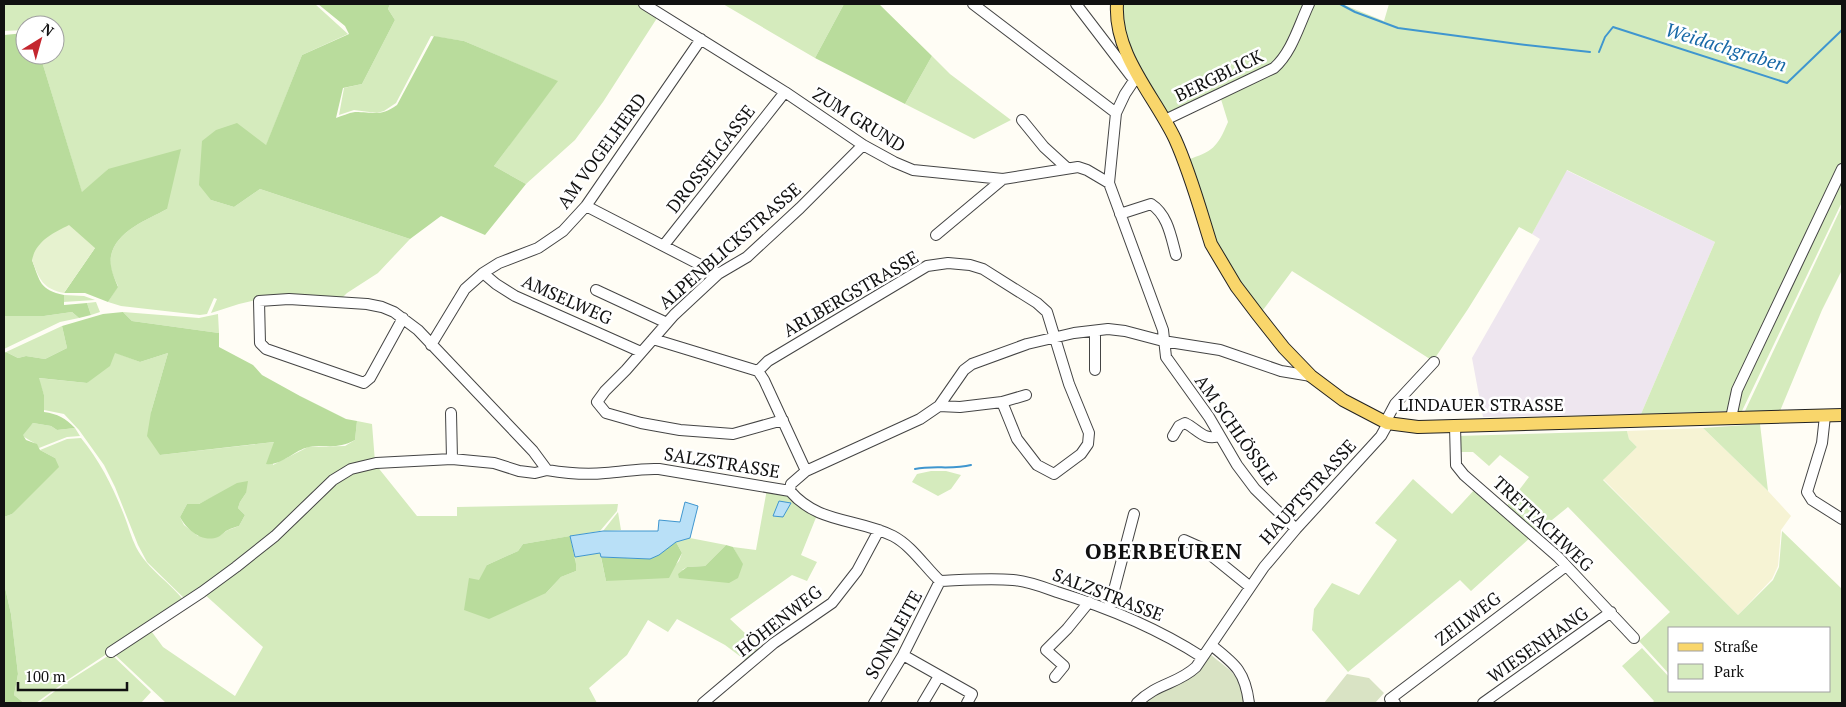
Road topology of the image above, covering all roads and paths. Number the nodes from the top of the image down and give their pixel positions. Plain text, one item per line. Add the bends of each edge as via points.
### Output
1 (644, 4) edge
2 (973, 4) edge
3 (1076, 4) edge
4 (1116, 4) edge
5 (1309, 4) edge
6 (701, 39) junction
7 (1140, 79) junction
8 (784, 92) junction
9 (1116, 113) junction
10 (1022, 120) dead end
11 (1165, 120) junction
12 (863, 145) junction
13 (1067, 168) junction
14 (1842, 169) edge
15 (1003, 180) junction
16 (1109, 183) junction
17 (586, 206) junction
18 (1120, 214) junction
19 (936, 235) dead end
20 (664, 245) junction
21 (1176, 255) dead end
22 (483, 273) junction
23 (718, 274) junction
24 (596, 290) dead end
25 (403, 318) junction
26 (667, 323) junction
27 (1095, 331) junction
28 (1055, 337) junction
29 (652, 339) junction
30 (1163, 341) junction
31 (431, 345) junction
32 (642, 352) junction
33 (1434, 362) dead end
34 (1095, 370) dead end
35 (758, 372) junction
36 (1311, 376) junction
37 (1026, 395) dead end
38 (1002, 402) junction
39 (939, 406) junction
40 (451, 413) dead end
41 (1842, 415) edge
42 (1825, 416) junction
43 (1731, 418) junction
44 (784, 420) junction
45 (1386, 423) junction
46 (1456, 426) junction
47 (1173, 436) dead end
48 (1220, 436) junction
49 (452, 459) junction
50 (547, 470) junction
51 (806, 471) junction
52 (790, 491) junction
53 (1134, 514) dead end
54 (1842, 520) edge
55 (1296, 529) junction
56 (879, 530) junction
57 (1184, 540) dead end
58 (1566, 566) junction
59 (940, 581) junction
60 (1249, 586) junction
61 (1089, 602) junction
62 (1109, 609) junction
63 (1611, 612) junction
64 (1634, 638) dead end
65 (1211, 645) junction
66 (111, 652) dead end
67 (903, 655) junction
68 (1202, 657) junction
69 (939, 676) junction
70 (1055, 677) dead end
71 (1393, 701) edge
72 (702, 703) edge
73 (874, 703) edge
74 (923, 703) edge
75 (967, 703) edge
76 (1137, 703) edge
77 (1249, 703) edge
78 (1482, 703) edge

1 - 6 street, ZUM GRUND
2 - 9 street
3 - 7 street via 1131,76
4 - 7 main road, LINDAUER STRASSE via 1121,42
5 - 11 street, BERGBLICK via 1282,62
6 - 8 street, ZUM GRUND
6 - 17 street, AM VOGELHERD
7 - 9 street via 1133,82
7 - 11 main road, LINDAUER STRASSE
8 - 12 street, ZUM GRUND
8 - 20 street, DROSSELGASSE
9 - 16 street
10 - 13 street
11 - 36 main road, LINDAUER STRASSE via 1184,160 1218,257 1258,315
12 - 15 street, ZUM GRUND via 912,170
12 - 23 street, ALPENBLICKSTRASSE via 747,257
13 - 15 street, ZUM GRUND
13 - 16 street, ZUM GRUND via 1087,170
14 - 43 street via 1737,390
15 - 19 street
16 - 18 street, AM SCHLÖSSLE
17 - 20 street
17 - 22 street, AM VOGELHERD via 562,231 538,248 498,263
18 - 21 street via 1151,204 1158,209
18 - 30 street, AM SCHLÖSSLE via 1163,330
20 - 23 street
22 - 31 street, AM VOGELHERD via 465,289
22 - 32 street, AMSELWEG via 515,296
23 - 26 street, ALPENBLICKSTRASSE
24 - 26 street
25 - 25 street via 382,307 367,304 290,298 259,301 260,343 364,383 370,378
25 - 31 street
26 - 29 street, ALPENBLICKSTRASSE
27 - 28 street
27 - 30 street via 1125,331
27 - 34 street
28 - 35 street, ARLBERGSTRASSE via 1047,312 1037,303 983,269 948,263 927,266 768,361
28 - 38 street, ARLBERGSTRASSE via 1089,433 1088,444 1081,454 1054,474 1037,465 1017,439
28 - 39 street via 972,364 964,370
29 - 32 street, ALPENBLICKSTRASSE
29 - 35 street
30 - 36 street via 1220,350 1281,371
30 - 48 street, AM SCHLÖSSLE via 1166,358
31 - 50 street via 533,451
32 - 44 street, ALPENBLICKSTRASSE via 597,402 606,413 680,430 732,434
33 - 45 street, HAUPTSTRASSE via 1395,404
35 - 44 street
36 - 45 main road, LINDAUER STRASSE via 1344,400
37 - 38 street
38 - 39 street
39 - 51 street via 920,419
40 - 49 street
41 - 42 main road, LINDAUER STRASSE
42 - 43 main road, LINDAUER STRASSE
42 - 54 street via 1822,443 1807,492 1812,500
43 - 46 main road, LINDAUER STRASSE
44 - 51 street
45 - 46 main road, LINDAUER STRASSE via 1418,427
45 - 55 street, HAUPTSTRASSE via 1381,436
46 - 58 street, TRETTACHWEG via 1456,465
47 - 48 street via 1185,423 1205,437
48 - 55 street, AM SCHLÖSSLE via 1255,489
49 - 50 street, SALZSTRASSE via 494,463 535,473
49 - 66 street, SALZSTRASSE via 376,463 342,473 250,556
50 - 52 street, SALZSTRASSE via 604,473 659,469
51 - 52 street via 791,484
52 - 56 street, SALZSTRASSE via 814,512
53 - 62 street
55 - 60 street, HAUPTSTRASSE
56 - 59 street, SALZSTRASSE via 912,550
56 - 72 street, HÖHENWEG via 857,570 832,603 774,643
57 - 60 street via 1202,548
58 - 63 street, TRETTACHWEG
58 - 71 street, ZEILWEG
59 - 61 street, SALZSTRASSE via 1014,580
59 - 67 street, SONNLEITE
60 - 65 street, HAUPTSTRASSE
61 - 62 street, SALZSTRASSE
61 - 70 street via 1046,650 1064,666
62 - 68 street, SALZSTRASSE via 1166,635
63 - 64 street, TRETTACHWEG
63 - 78 street, WIESENHANG
65 - 68 street, HAUPTSTRASSE
65 - 77 street via 1240,672 1247,684
67 - 69 street
67 - 73 street, SONNLEITE
68 - 76 street, HAUPTSTRASSE via 1188,675 1156,688
69 - 74 street
69 - 75 street via 972,694

